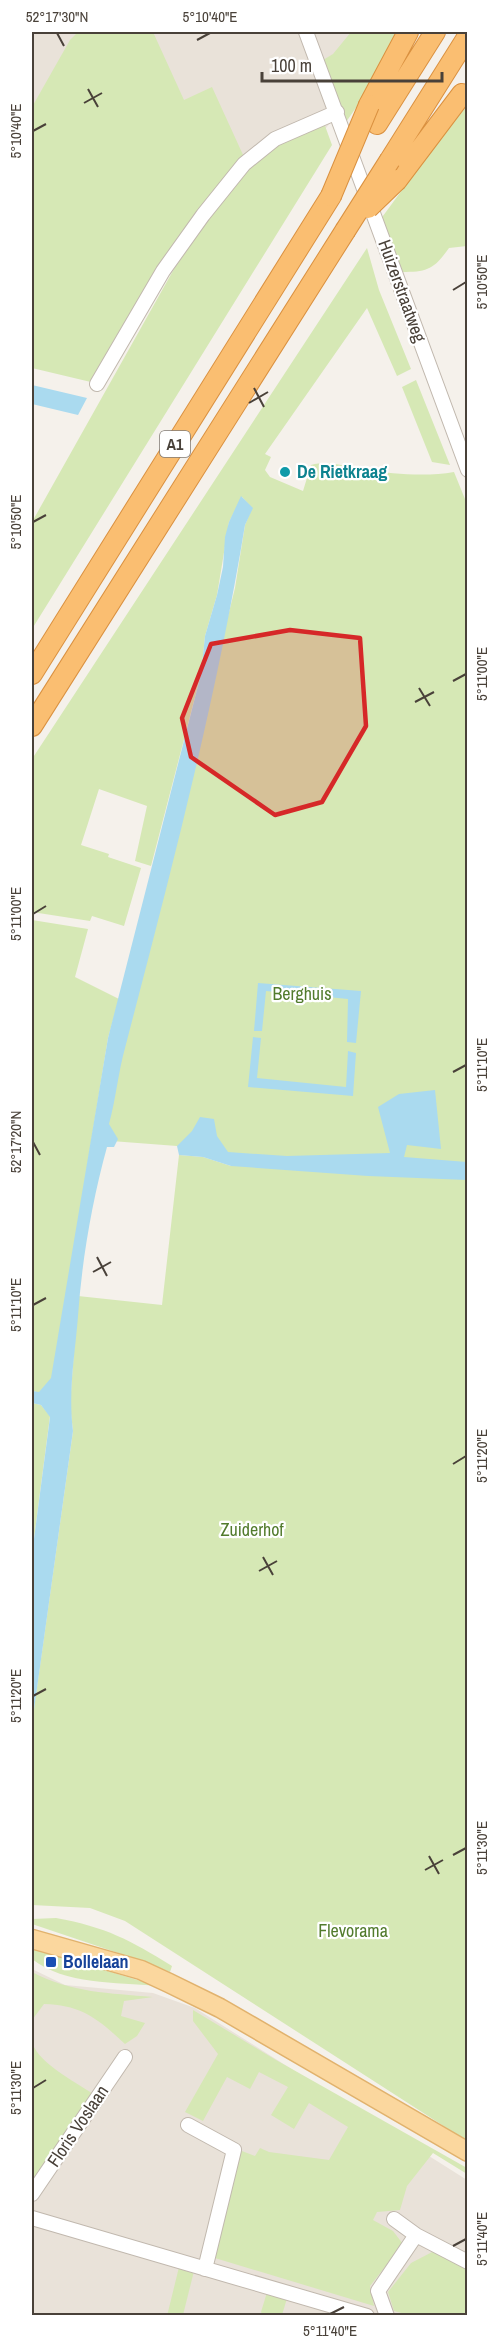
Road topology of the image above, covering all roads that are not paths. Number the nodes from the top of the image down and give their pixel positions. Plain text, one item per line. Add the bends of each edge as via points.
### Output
1 (306, 32) edge
2 (408, 32) edge
3 (435, 32) edge
4 (468, 36) edge
5 (462, 94) dead end
6 (337, 112) junction
7 (332, 196) junction
8 (345, 231) junction
9 (97, 384) dead end
10 (468, 470) edge
11 (32, 674) edge
12 (32, 726) edge
13 (32, 1939) edge
14 (125, 2058) dead end
15 (188, 2125) dead end
16 (468, 2152) edge
17 (32, 2194) edge
18 (32, 2218) edge
19 (394, 2219) dead end
20 (416, 2235) junction
21 (468, 2262) edge
22 (206, 2269) junction
23 (367, 2316) edge
24 (387, 2316) edge

1 - 6 street, Huizerstraatweg
2 - 7 highway, A1, bridge via 369,105
3 - 7 highway, A1, bridge
4 - 8 highway, A1, bridge
5 - 8 highway, A1, bridge via 397,180
6 - 9 street via 274,139 244,164 164,271
6 - 10 street, Huizerstraatweg
7 - 11 highway, A1
8 - 12 highway, A1
13 - 16 main road via 141,1970 220,2008
14 - 17 street, Floris Voslaan
15 - 22 street via 234,2150
18 - 22 street
19 - 20 street
20 - 21 street
20 - 24 street via 378,2292
22 - 23 street

